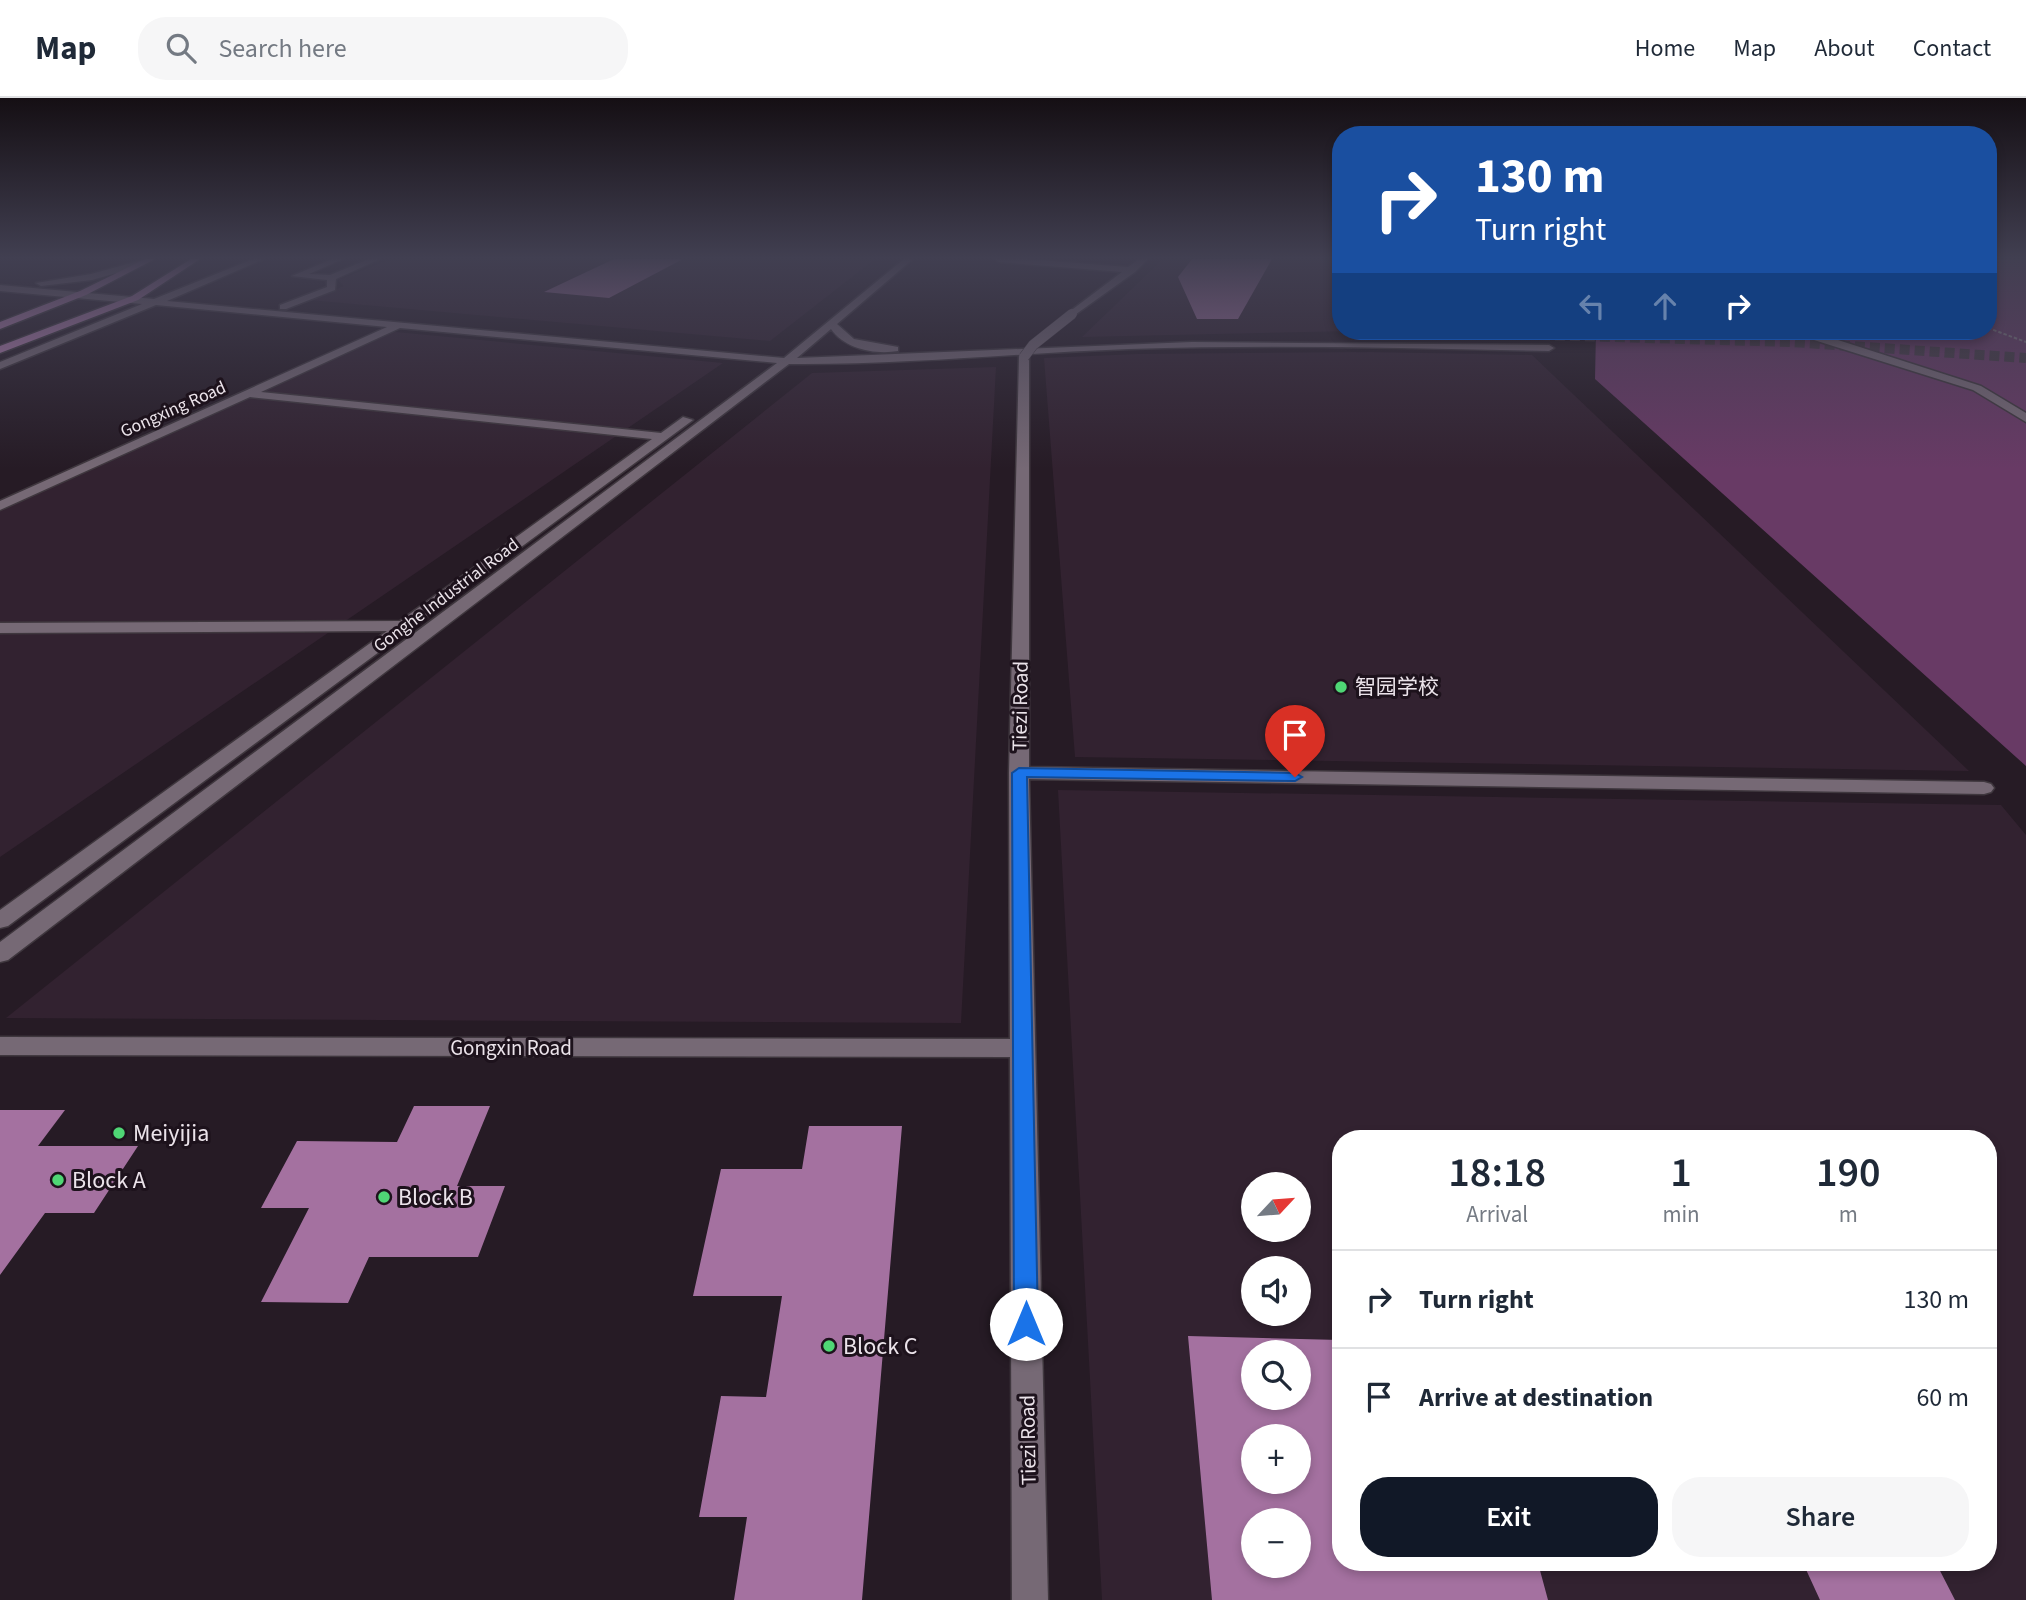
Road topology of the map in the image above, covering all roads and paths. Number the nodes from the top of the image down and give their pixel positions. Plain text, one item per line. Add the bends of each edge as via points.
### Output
1 (54, 329) edge
2 (88, 329) edge
3 (389, 329) edge
4 (449, 329) edge
5 (508, 329) edge
6 (813, 329) edge
7 (823, 329) edge
8 (836, 329) edge
9 (1053, 329) edge
10 (1997, 331) edge
11 (1332, 336) edge
12 (1824, 340) edge
13 (2026, 342) edge
14 (1549, 348) dead end
15 (907, 349) junction
16 (0, 350) edge
17 (782, 356) junction
18 (0, 366) edge
19 (248, 393) junction
20 (2026, 418) edge
21 (664, 437) junction
22 (0, 506) edge
23 (405, 626) junction
24 (0, 628) edge
25 (1019, 773) junction
26 (1984, 788) dead end
27 (0, 922) edge
28 (0, 954) edge
29 (0, 1046) edge
30 (1023, 1048) junction
31 (1030, 1600) edge

1 - 16 main road
2 - 18 street
3 - 19 street, Gongxing Road
4 - 17 street
5 - 17 street
6 - 17 street, Gonghe Industrial Road
7 - 17 street, Gonghe Industrial Road
8 - 15 street via 850,342
9 - 25 street, Tiezi Road, bridge via 1024,357
10 - 13 path
11 - 15 street via 1130,338
12 - 20 street via 1977,388
14 - 17 street via 1133,346 840,362
15 - 17 street
17 - 21 street, Gonghe Industrial Road
17 - 28 street, Gonghe Industrial Road
19 - 21 street
19 - 22 street, Gongxing Road
21 - 23 street, Gonghe Industrial Road
23 - 24 street
23 - 27 street, Gonghe Industrial Road
25 - 26 street
25 - 30 street, Tiezi Road
29 - 30 street, Gongxin Road
30 - 31 street, Tiezi Road

